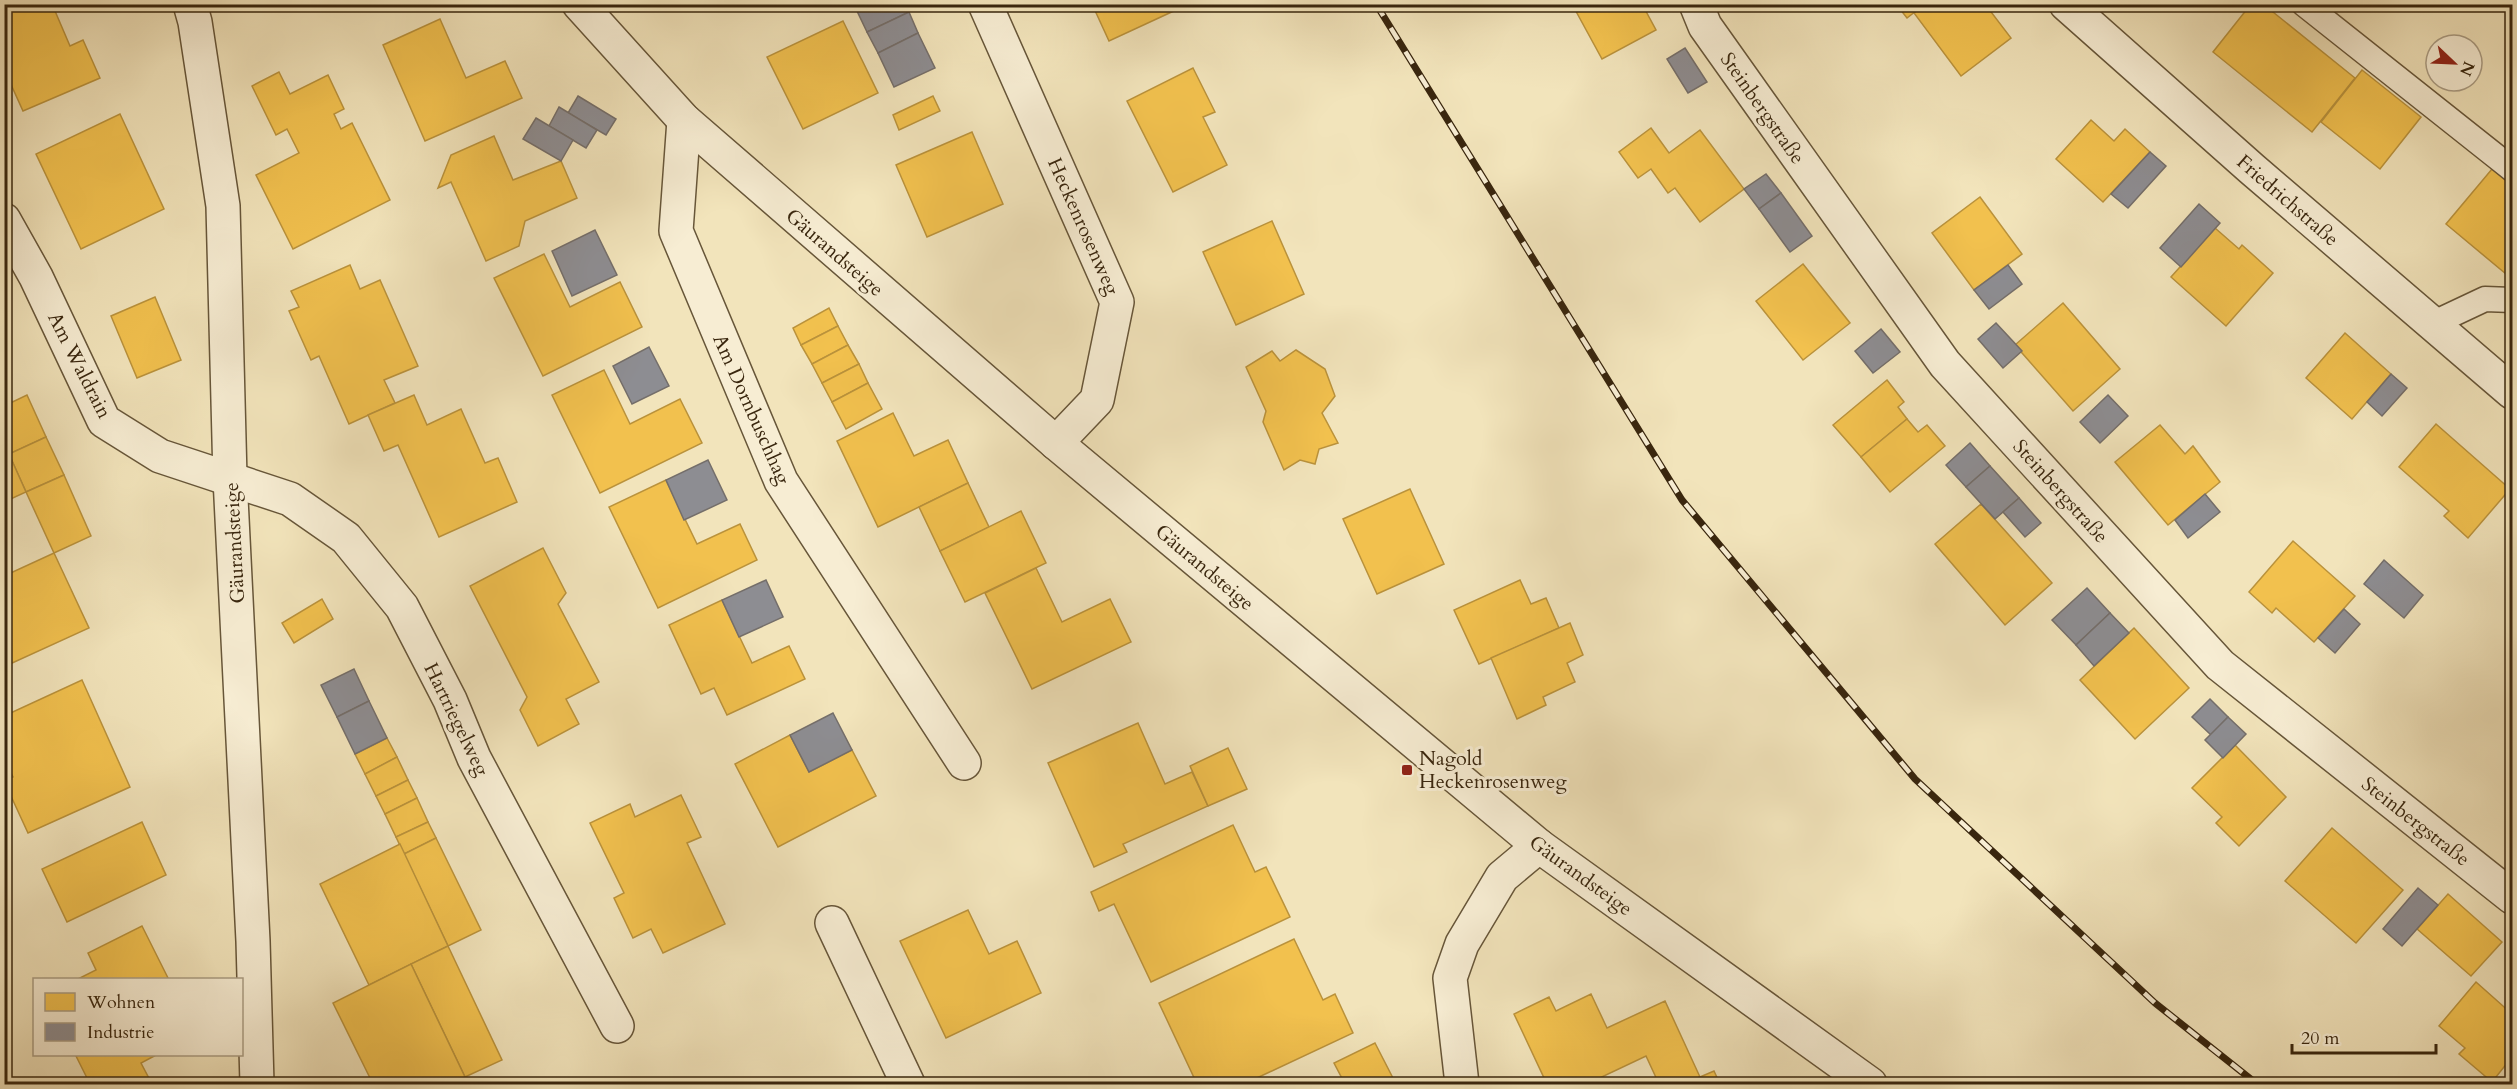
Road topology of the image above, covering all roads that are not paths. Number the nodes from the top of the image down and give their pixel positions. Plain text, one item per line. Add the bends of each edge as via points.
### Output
1 (190, 4) edge
2 (579, 4) edge
3 (985, 4) edge
4 (1696, 4) edge
5 (2066, 4) edge
6 (2304, 4) edge
7 (684, 120) junction
8 (2512, 169) edge
9 (4, 220) edge
10 (2512, 300) edge
11 (2434, 323) junction
12 (2512, 392) edge
13 (1056, 443) junction
14 (230, 478) junction
15 (964, 763) dead end
16 (1539, 846) junction
17 (2512, 897) edge
18 (832, 923) dead end
19 (617, 1026) dead end
20 (257, 1084) edge
21 (908, 1084) edge
22 (1462, 1084) edge
23 (1870, 1084) edge

1 - 14 street, Gäurandsteige via 223,206
2 - 7 street, Gäurandsteige
3 - 13 street, Heckenrosenweg via 1117,302 1097,400
4 - 17 street, Steinbergstraße via 1705,26 1945,364 2163,603 2220,665
5 - 11 street, Friedrichstraße
6 - 8 lane
7 - 13 street, Gäurandsteige
7 - 15 street, Am Dornbuschhag via 676,231 782,481
9 - 14 street, Am Waldrain via 36,277 104,421 160,456
10 - 11 lane via 2485,298
11 - 12 street, Friedrichstraße
13 - 16 street, Gäurandsteige
14 - 19 street, Hartriegelweg via 290,499 346,538 402,607 450,700 474,758
14 - 20 street, Gäurandsteige
16 - 22 street via 1502,877 1462,944 1450,978
16 - 23 street, Gäurandsteige
18 - 21 street

